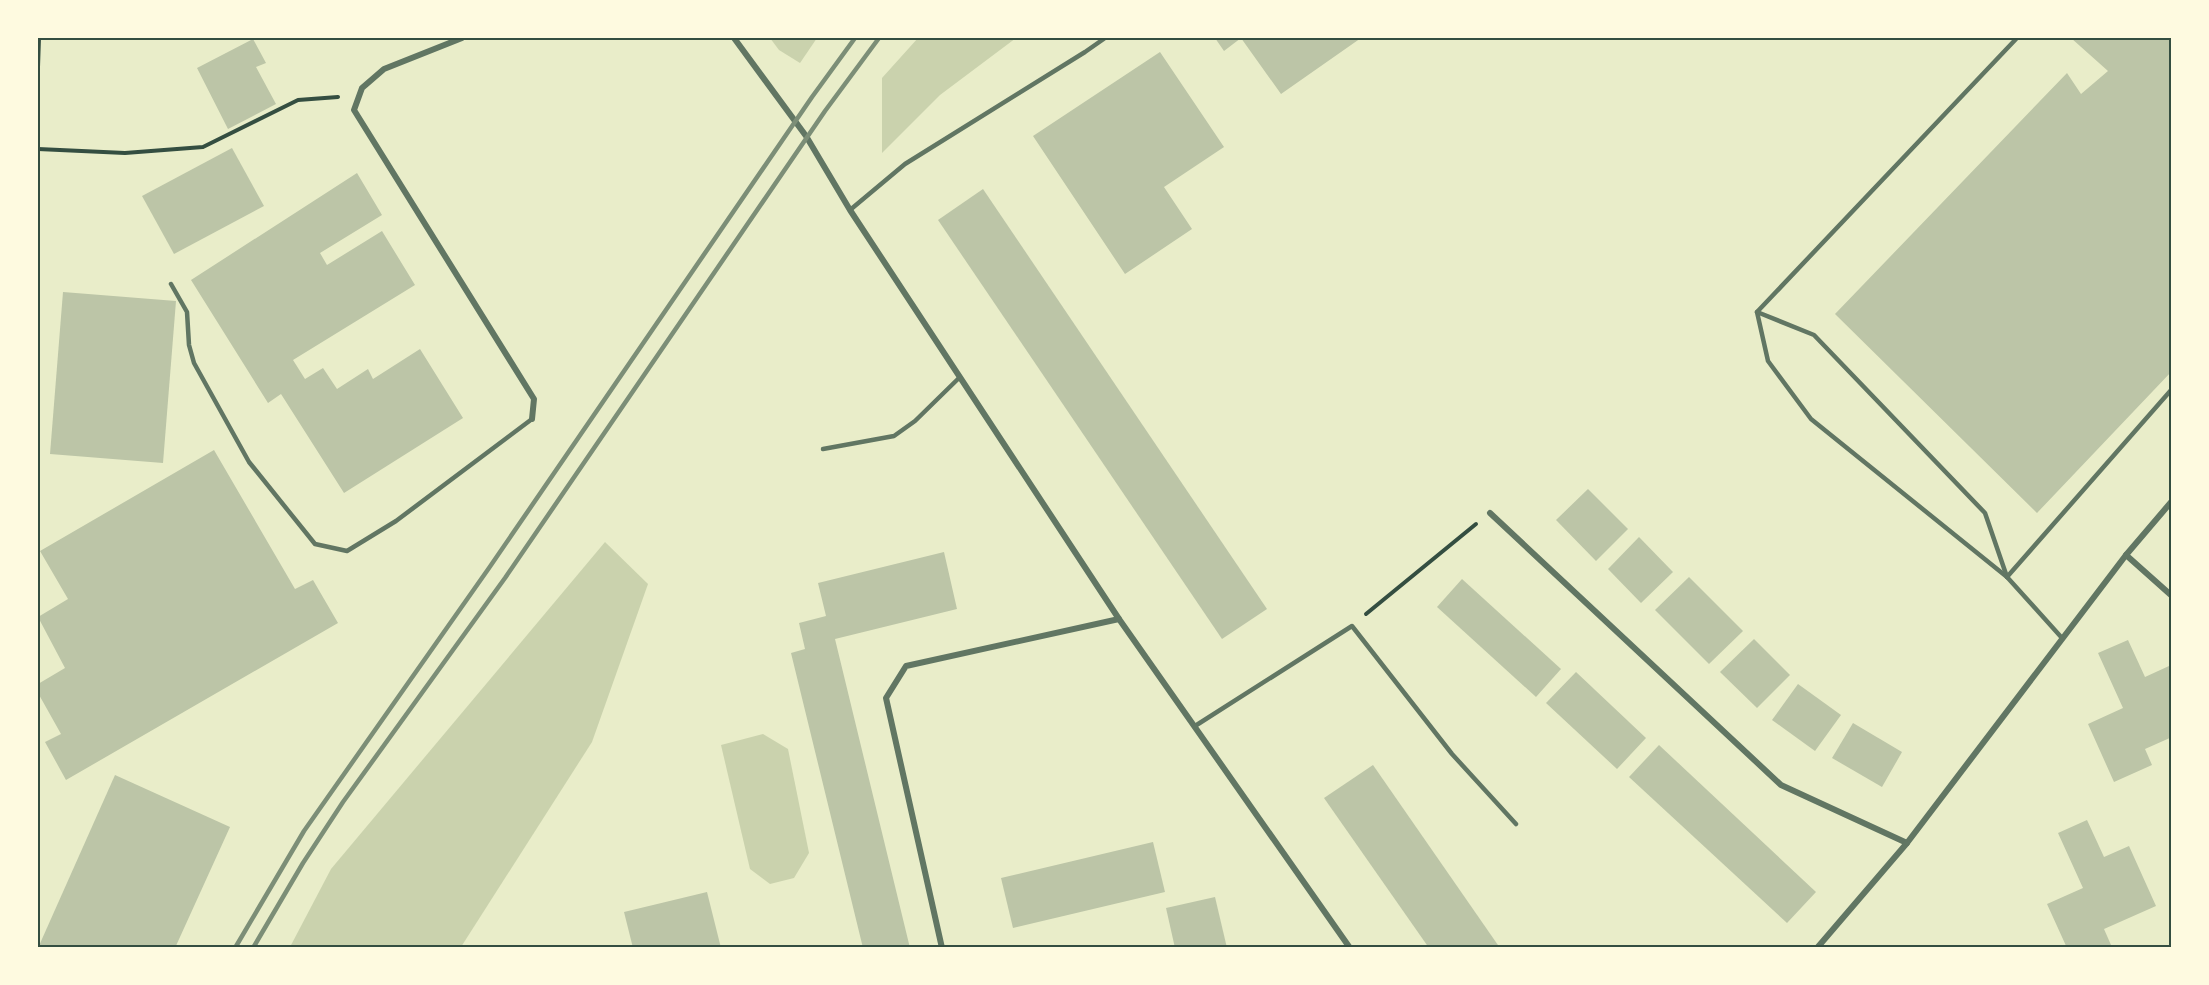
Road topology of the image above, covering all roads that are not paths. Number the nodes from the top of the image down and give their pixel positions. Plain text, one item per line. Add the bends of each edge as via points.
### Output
1 (462, 38) edge
2 (734, 38) edge
3 (1105, 38) edge
4 (2016, 39) edge
5 (850, 210) junction
6 (171, 284) dead end
7 (1757, 312) junction
8 (960, 377) junction
9 (2172, 389) edge
10 (532, 418) joint
11 (823, 449) dead end
12 (2172, 501) edge
13 (1490, 513) road end
14 (2126, 555) junction
15 (2007, 577) junction
16 (2172, 596) edge
17 (1119, 618) junction
18 (2062, 638) junction
19 (1195, 726) junction
20 (1516, 824) dead end
21 (1907, 843) junction
22 (942, 948) edge
23 (1350, 948) edge
24 (1817, 948) edge

1 - 10 street via 384,69 362,88 354,110 534,399
2 - 5 street via 806,136
3 - 5 lane via 905,164
4 - 7 lane
5 - 8 street
6 - 10 lane via 187,312 189,345 205,383 249,462 315,543 347,551 396,521
7 - 15 lane via 1768,361 1811,419
7 - 15 lane via 1814,335 1985,513
8 - 11 lane via 894,436
8 - 17 street
9 - 15 lane
12 - 14 street
13 - 21 street via 1781,785
14 - 16 street
14 - 18 street
15 - 18 lane
17 - 19 street
17 - 22 street via 906,666 886,698
18 - 21 street
19 - 20 lane via 1352,626 1452,754
19 - 23 street
21 - 24 street

